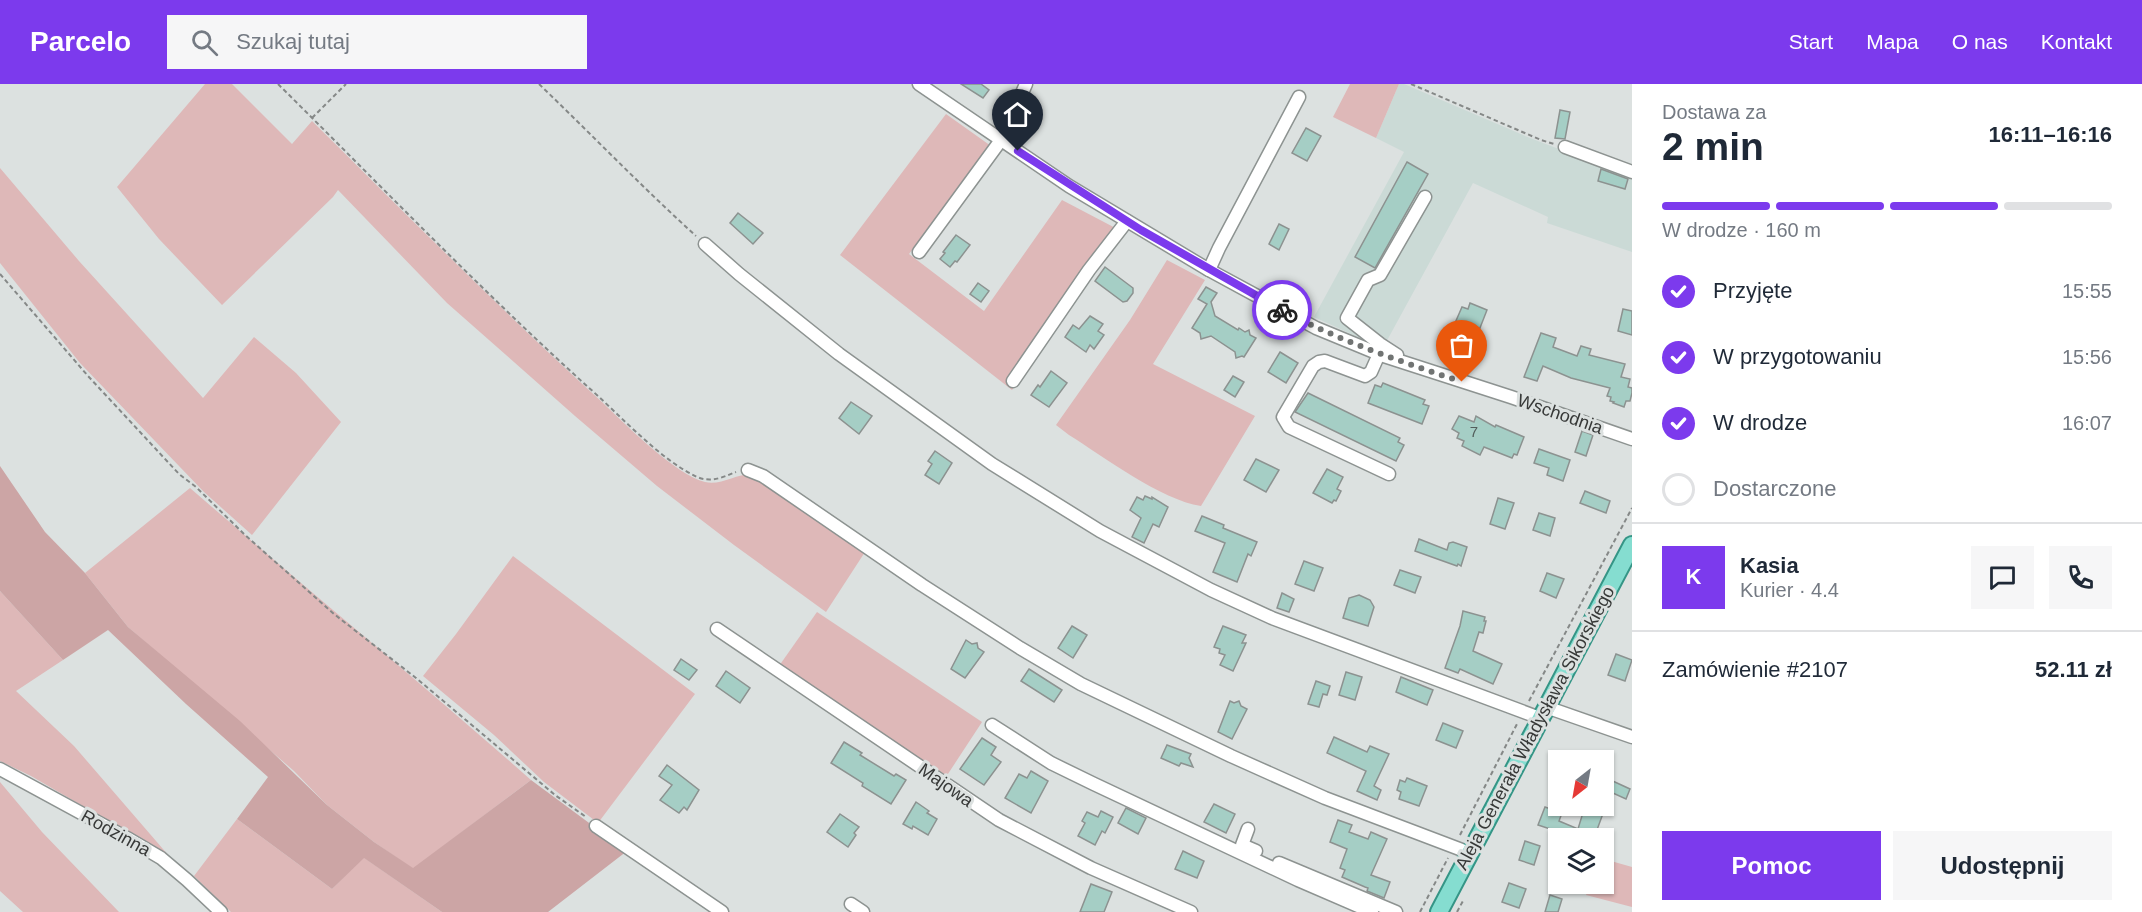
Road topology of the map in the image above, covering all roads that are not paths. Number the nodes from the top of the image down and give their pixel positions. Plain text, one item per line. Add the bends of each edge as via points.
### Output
1 (919, 84) edge
2 (1026, 84) edge
3 (1299, 97) dead end
4 (1000, 140) junction
5 (1565, 147) road end
6 (1632, 172) edge
7 (1425, 197) dead end
8 (1127, 221) junction
9 (705, 243) road end
10 (919, 252) dead end
11 (1209, 270) junction
12 (1379, 354) junction
13 (1419, 367) junction
14 (1013, 381) dead end
15 (1632, 439) edge
16 (748, 470) road end
17 (1389, 474) dead end
18 (1632, 545) edge
19 (717, 629) dead end
20 (1543, 712) junction
21 (992, 725) dead end
22 (1632, 737) edge
23 (0, 769) edge
24 (596, 826) road end
25 (1248, 829) dead end
26 (1470, 853) junction
27 (851, 904) dead end
28 (220, 912) edge
29 (722, 912) edge
30 (863, 912) edge
31 (1191, 912) edge
32 (1372, 912) edge
33 (1396, 912) edge
34 (1439, 912) edge

1 - 4 street, Wschodnia
2 - 4 street
3 - 11 street
4 - 8 street, Wschodnia
4 - 10 street
5 - 6 street
7 - 13 street via 1380,275 1368,280 1347,318
8 - 11 street, Wschodnia
8 - 14 street
9 - 20 street via 861,369 992,464 1100,531 1272,618
11 - 12 street, Wschodnia via 1316,328
12 - 13 street, Wschodnia
12 - 17 street via 1365,376 1325,361 1313,366 1283,421
13 - 15 street, Wschodnia
16 - 26 street via 763,476 922,585 1081,684 1325,798
18 - 20 main road, Aleja Generała Władysława Sikorskiego
19 - 31 street, Majowa via 999,820 1091,868
20 - 22 street
20 - 26 main road, Aleja Generała Władysława Sikorskiego
21 - 32 street via 1051,763
23 - 28 street, Rodzinna via 161,858
24 - 29 street
25 - 33 street via 1242,845
26 - 34 main road, Aleja Generała Władysława Sikorskiego
27 - 30 street

